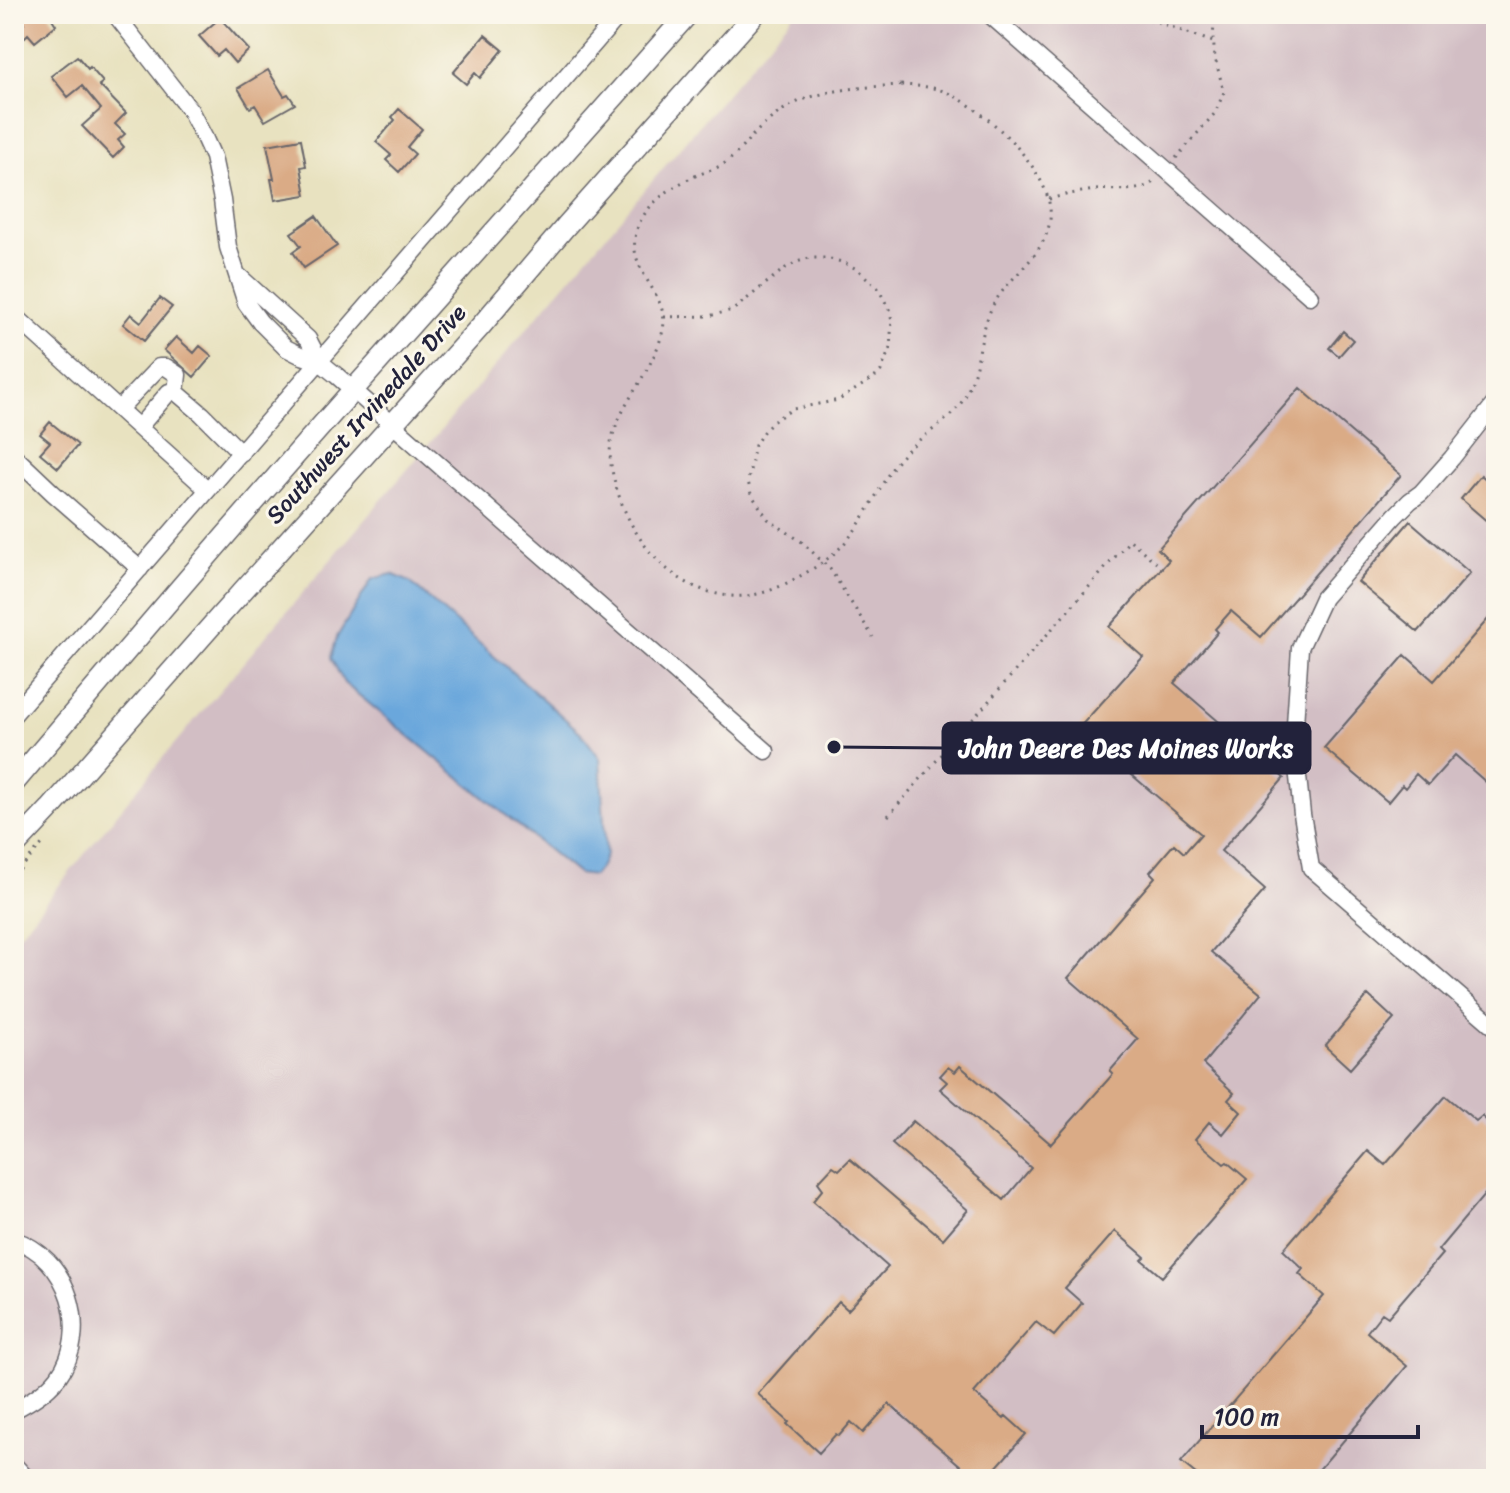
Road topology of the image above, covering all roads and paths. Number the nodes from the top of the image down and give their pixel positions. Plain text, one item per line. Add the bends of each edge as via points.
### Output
1 (115, 14) edge
2 (620, 14) edge
3 (688, 14) edge
4 (755, 14) edge
5 (989, 14) edge
6 (1135, 14) edge
7 (1215, 14) edge
8 (1310, 296) dead end
9 (14, 315) edge
10 (664, 317) junction
11 (320, 362) junction
12 (353, 390) junction
13 (176, 392) junction
14 (1496, 402) edge
15 (119, 409) junction
16 (392, 424) junction
17 (139, 427) junction
18 (241, 453) junction
19 (14, 456) edge
20 (208, 490) junction
21 (825, 563) junction
22 (1162, 568) dead end
23 (140, 569) junction
24 (873, 637) dead end
25 (14, 714) edge
26 (766, 751) dead end
27 (14, 783) edge
28 (888, 816) dead end
29 (14, 847) edge
30 (1496, 1028) edge
31 (14, 1240) edge
32 (14, 1410) edge
33 (14, 1465) edge
34 (27, 1479) edge

1 - 11 street via 190,110 204,137 239,276 308,339
2 - 11 street
3 - 12 main road, Southwest Irvinedale Drive
4 - 16 main road, Southwest Irvinedale Drive
5 - 8 street
6 - 7 path via 1213,42
9 - 15 street
10 - 21 path via 652,362 610,442 613,477 633,528 682,580 733,596 769,591
10 - 21 path via 733,310 784,269 809,258 842,262 878,288 892,320 881,371 839,400 793,409 776,419 755,445 748,481 768,519
10 - 21 path via 636,256 635,239 647,211 674,186 729,160 776,114 804,99 873,87 943,91 994,124 1034,170 1049,199 1050,224 1033,257 987,318 965,397 905,452 856,528
11 - 12 street
11 - 18 street
12 - 16 street
12 - 27 main road, Southwest Irvinedale Drive
13 - 15 street via 178,375 159,367
13 - 17 street via 169,392
13 - 18 street
14 - 30 street via 1452,458 1323,598 1300,648 1294,740 1311,868
15 - 17 street
16 - 26 street
16 - 29 main road, Southwest Irvinedale Drive
17 - 20 street
18 - 20 street
19 - 23 street
20 - 23 street
21 - 24 path
22 - 28 path via 1130,540
23 - 25 street
31 - 32 street via 49,1261 66,1287 74,1316 72,1347 59,1375 38,1398
33 - 34 street

